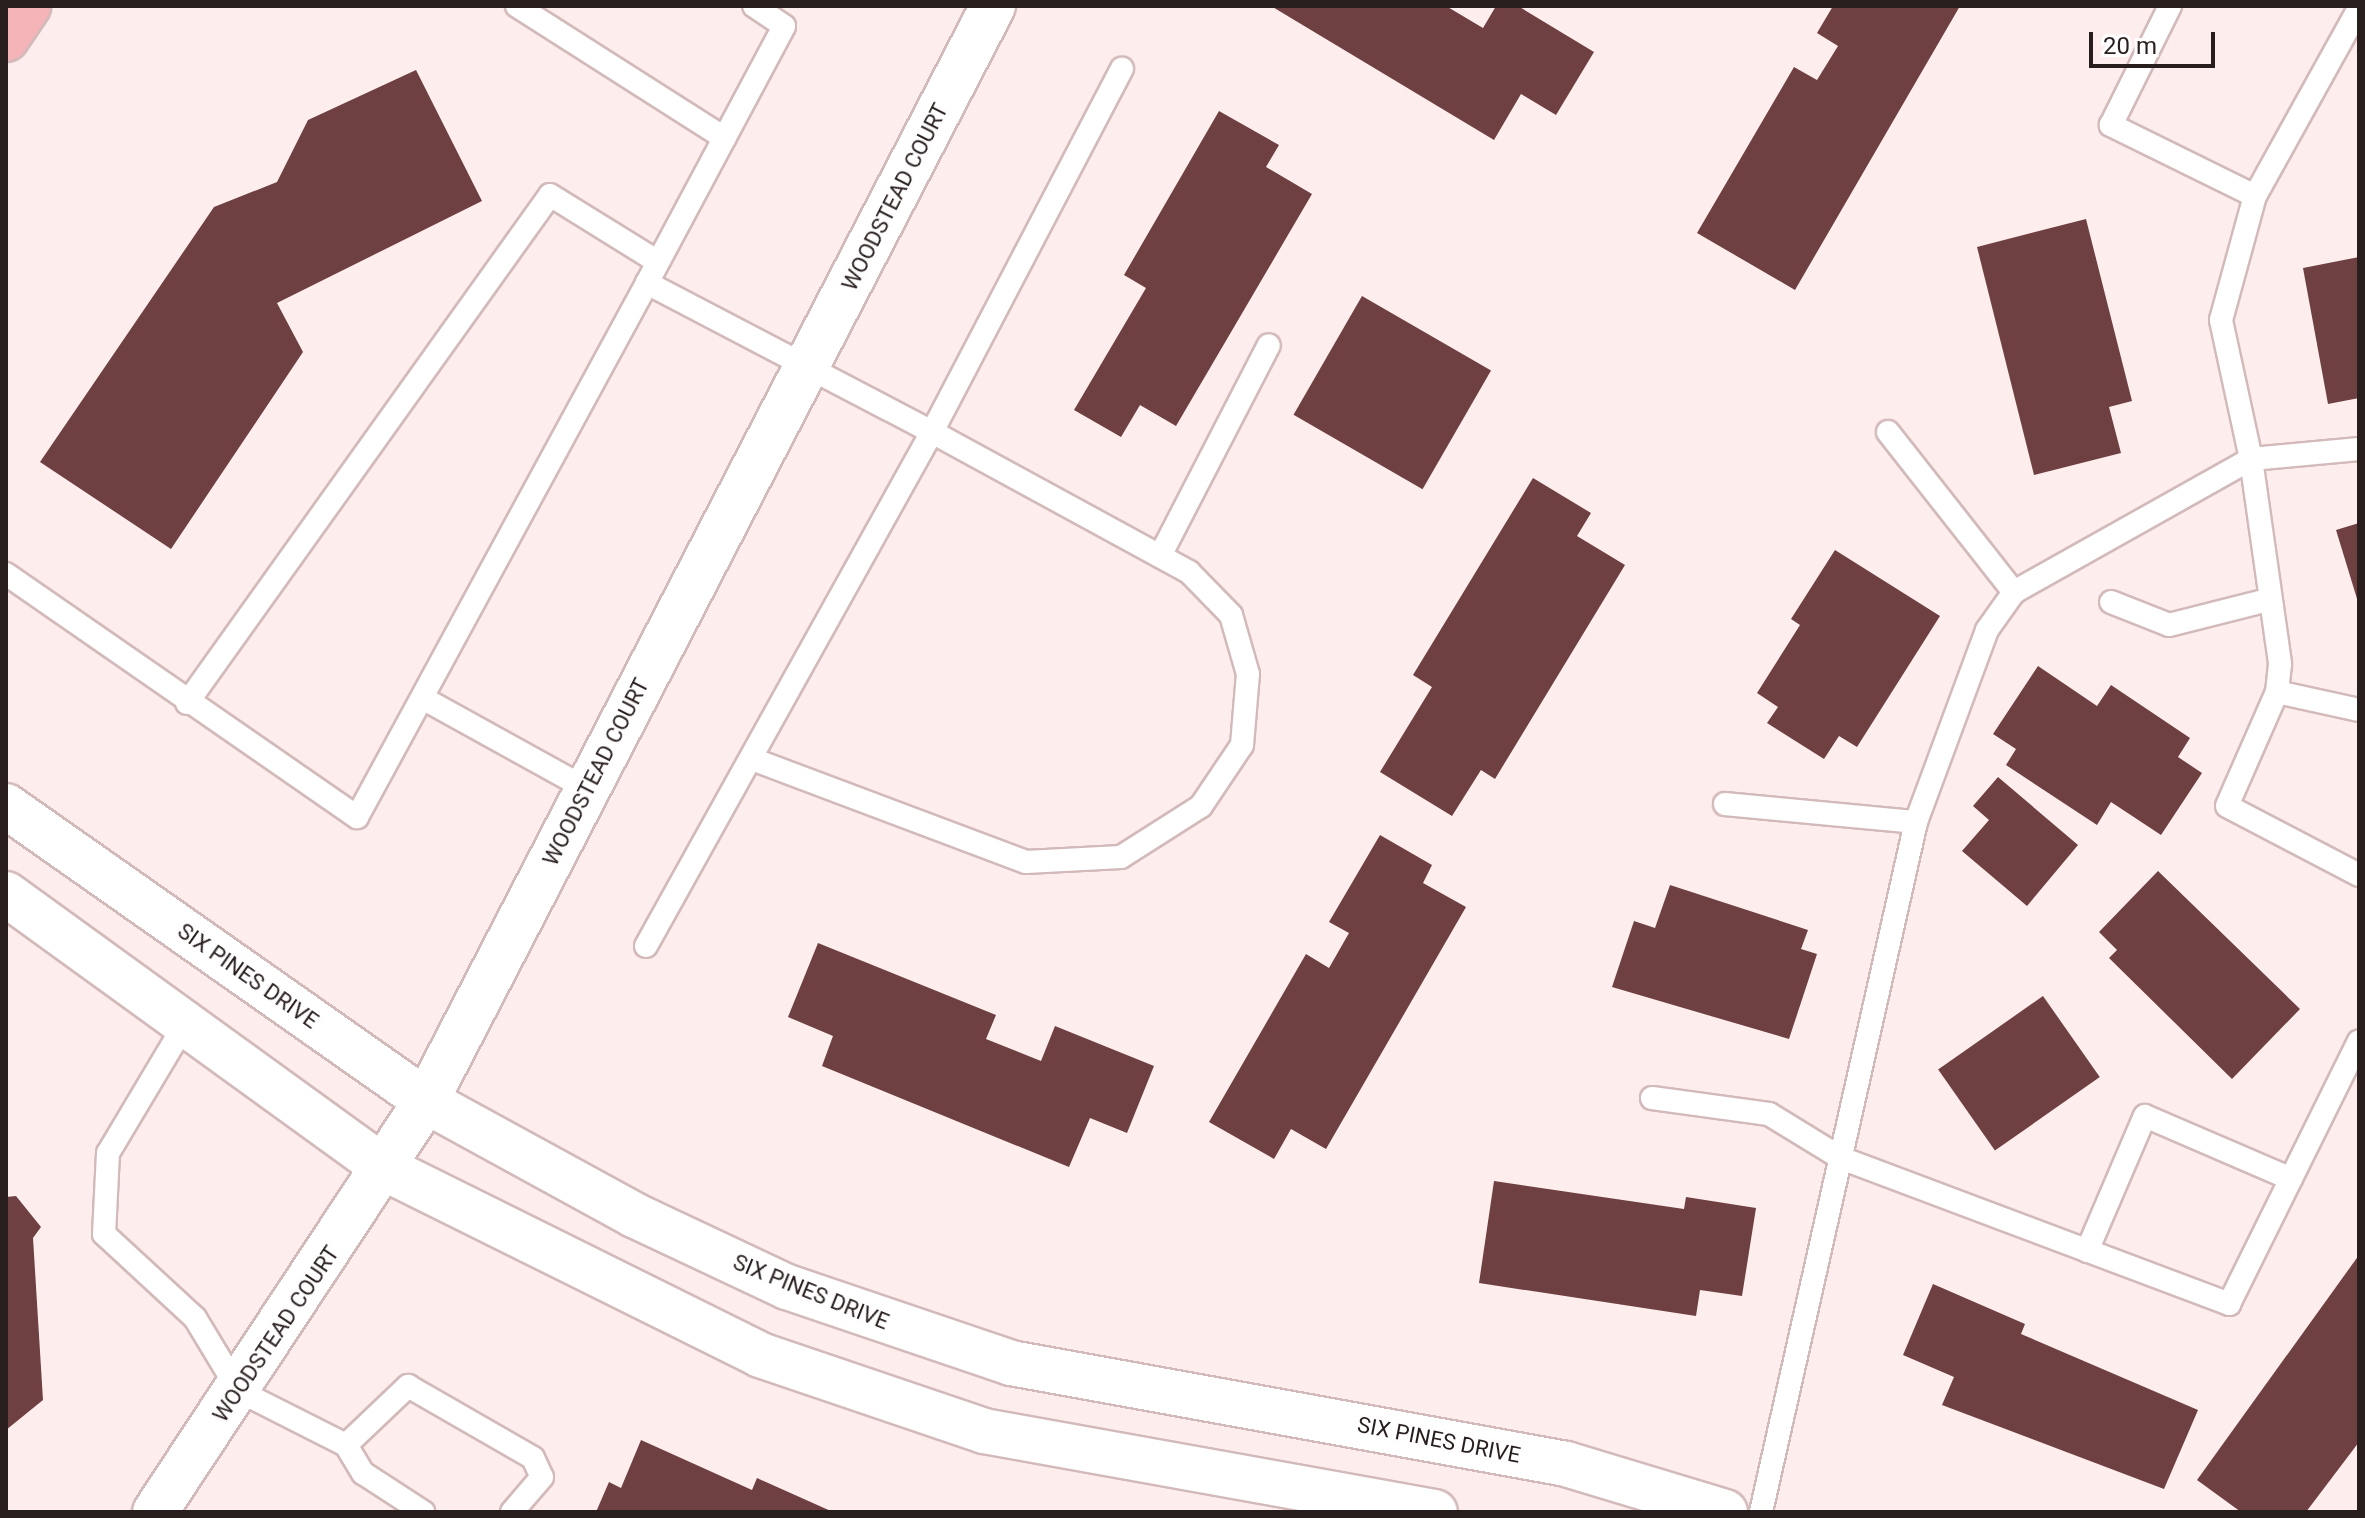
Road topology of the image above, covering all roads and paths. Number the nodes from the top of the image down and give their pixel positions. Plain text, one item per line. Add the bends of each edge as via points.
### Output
1 (28, 6) edge
2 (517, 6) edge
3 (754, 6) edge
4 (993, 6) edge
5 (2170, 6) edge
6 (2359, 8) edge
7 (6, 39) edge
8 (1122, 69) dead end
9 (724, 138) junction
10 (2255, 196) junction
11 (658, 262) junction
12 (647, 283) junction
13 (1269, 345) dead end
14 (807, 366) junction
15 (932, 432) junction
16 (1888, 432) dead end
17 (2359, 449) edge
18 (2251, 459) junction
19 (1160, 556) junction
20 (6, 574) edge
21 (2014, 592) junction
22 (2268, 600) junction
23 (2111, 602) dead end
24 (2277, 692) junction
25 (424, 699) junction
26 (187, 703) junction
27 (2359, 710) edge
28 (752, 759) junction
29 (587, 789) junction
30 (1725, 804) dead end
31 (6, 806) edge
32 (1916, 822) junction
33 (2359, 875) edge
34 (6, 894) edge
35 (646, 946) dead end
36 (185, 1024) junction
37 (2359, 1041) edge
38 (1652, 1098) dead end
39 (426, 1101) junction
40 (1841, 1158) junction
41 (384, 1168) junction
42 (2291, 1179) junction
43 (2087, 1251) junction
44 (239, 1391) junction
45 (346, 1445) junction
46 (1371, 1506) edge
47 (155, 1512) edge
48 (423, 1512) edge
49 (512, 1512) edge
50 (1435, 1512) edge
51 (1725, 1512) edge
52 (1761, 1512) edge

1 - 7 main road
2 - 9 lane
3 - 9 lane via 784,26
4 - 14 street, WOODSTEAD COURT
5 - 10 lane via 2111,125
6 - 10 lane
8 - 15 lane
9 - 11 lane
10 - 18 lane via 2221,320
11 - 12 lane
11 - 26 lane via 550,195
12 - 14 lane
12 - 25 lane
13 - 19 lane
14 - 15 lane
14 - 29 street, WOODSTEAD COURT
15 - 19 lane
15 - 28 lane
16 - 21 lane
17 - 18 lane
18 - 21 lane
18 - 22 lane
19 - 28 lane via 1189,572 1231,615 1248,674 1242,745 1201,806 1121,857 1026,862
20 - 26 lane
21 - 32 lane via 1987,630
22 - 23 lane via 2169,625
22 - 24 lane via 2280,664
24 - 27 lane
24 - 33 lane via 2227,806
25 - 26 lane via 357,817
25 - 29 lane
28 - 35 lane
29 - 39 street, WOODSTEAD COURT
30 - 32 lane
31 - 39 street, SIX PINES DRIVE
32 - 40 lane
34 - 36 street
36 - 41 street
36 - 44 lane via 108,1153 104,1234 195,1318
37 - 42 lane
38 - 40 lane via 1769,1114
39 - 41 street, WOODSTEAD COURT
39 - 51 street, SIX PINES DRIVE via 634,1215 787,1287 1011,1363 1566,1464
40 - 43 lane
40 - 52 lane
41 - 44 street, WOODSTEAD COURT
41 - 46 street via 607,1283 831,1382 984,1431
42 - 43 lane via 2229,1304
42 - 43 lane via 2145,1116
44 - 45 lane
44 - 47 street, WOODSTEAD COURT
45 - 48 lane via 363,1473
45 - 49 lane via 408,1386 533,1458 542,1477
46 - 50 street

